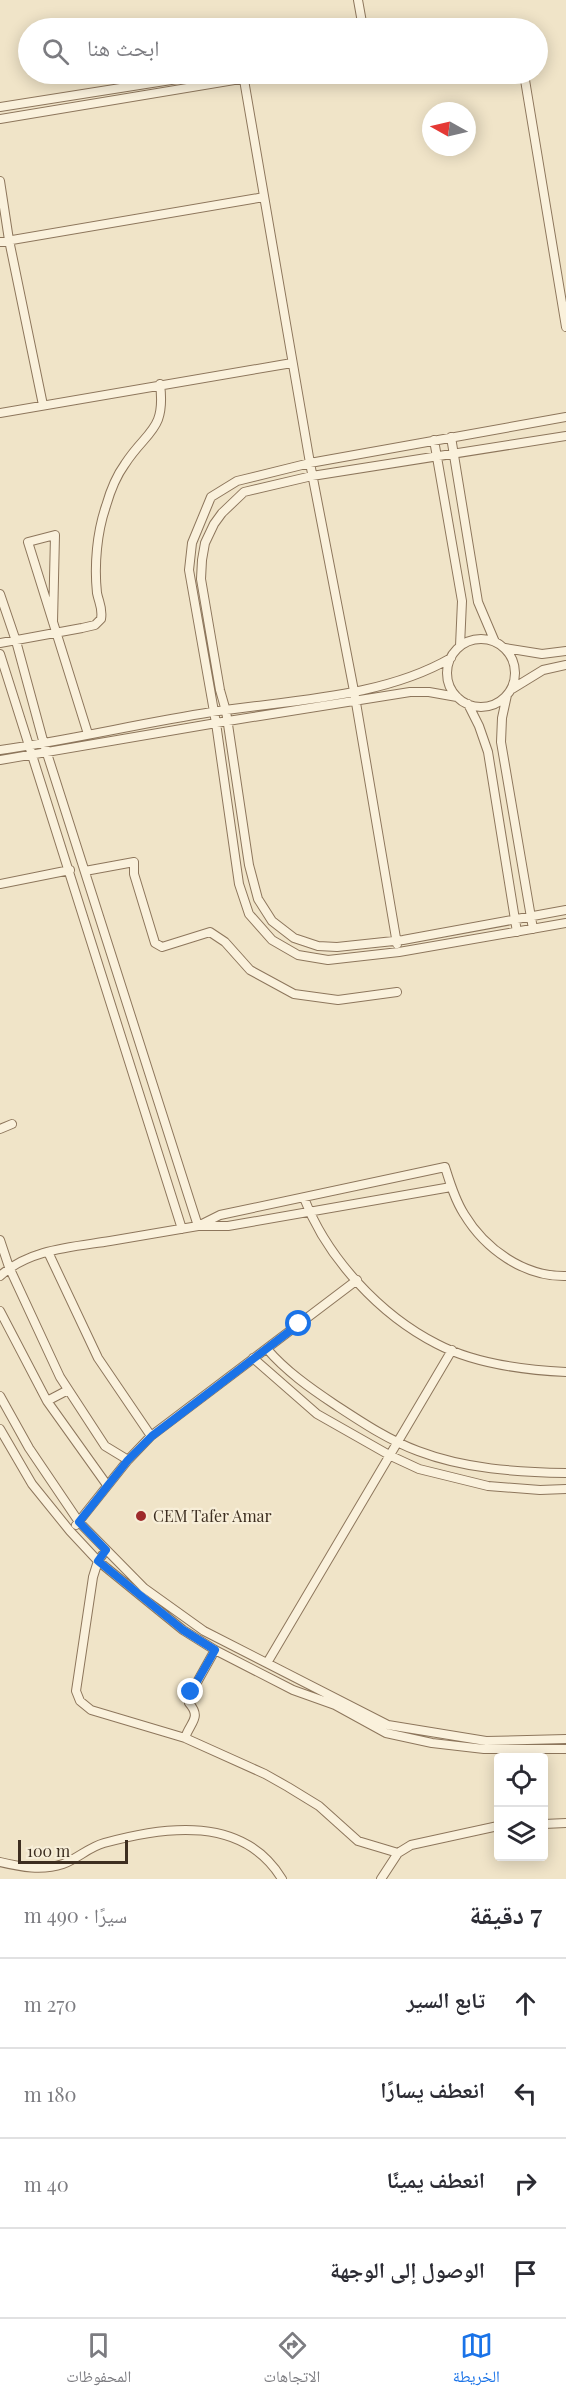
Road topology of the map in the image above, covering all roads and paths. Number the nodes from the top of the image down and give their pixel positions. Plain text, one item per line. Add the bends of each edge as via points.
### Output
1 (358, 0) edge
2 (361, 18) edge
3 (145, 84) edge
4 (198, 84) edge
5 (244, 84) edge
6 (526, 84) edge
7 (0, 107) edge
8 (0, 119) edge
9 (0, 181) edge
10 (264, 196) junction
11 (4, 241) edge
12 (566, 323) edge
13 (292, 363) junction
14 (160, 384) junction
15 (43, 405) junction
16 (0, 412) edge
17 (566, 417) edge
18 (566, 436) edge
19 (451, 437) junction
20 (434, 440) junction
21 (454, 453) junction
22 (438, 456) junction
23 (310, 463) junction
24 (312, 476) junction
25 (0, 594) edge
26 (53, 622) junction
27 (56, 632) junction
28 (16, 641) junction
29 (495, 642) junction
30 (0, 643) edge
31 (460, 646) junction
32 (505, 648) junction
33 (566, 651) edge
34 (0, 654) edge
35 (451, 658) junction
36 (566, 665) edge
37 (509, 692) junction
38 (355, 696) junction
39 (457, 697) junction
40 (468, 704) junction
41 (226, 711) junction
42 (214, 712) junction
43 (228, 720) junction
44 (216, 723) junction
45 (88, 734) junction
46 (45, 748) junction
47 (0, 750) edge
48 (32, 750) junction
49 (0, 760) edge
50 (70, 870) junction
51 (85, 871) junction
52 (0, 884) edge
53 (566, 910) edge
54 (530, 916) junction
55 (515, 919) junction
56 (566, 923) edge
57 (533, 929) junction
58 (517, 932) junction
59 (397, 940) junction
60 (399, 952) junction
61 (397, 992) dead end
62 (12, 1124) dead end
63 (0, 1129) edge
64 (451, 1187) junction
65 (304, 1198) junction
66 (309, 1212) junction
67 (198, 1226) junction
68 (182, 1229) junction
69 (0, 1240) edge
70 (48, 1252) junction
71 (9, 1267) junction
72 (0, 1276) edge
73 (566, 1276) edge
74 (357, 1280) junction
75 (0, 1311) edge
76 (267, 1349) junction
77 (452, 1350) junction
78 (254, 1358) junction
79 (566, 1372) edge
80 (68, 1390) junction
81 (0, 1396) edge
82 (47, 1401) junction
83 (0, 1429) edge
84 (152, 1436) junction
85 (399, 1443) junction
86 (391, 1456) junction
87 (128, 1460) junction
88 (566, 1473) edge
89 (107, 1485) junction
90 (566, 1489) edge
91 (79, 1522) junction
92 (70, 1531) junction
93 (106, 1550) junction
94 (98, 1561) junction
95 (215, 1650) junction
96 (267, 1663) junction
97 (185, 1738) junction
98 (566, 1738) edge
99 (566, 1749) edge
100 (566, 1823) edge
101 (548, 1824) edge
102 (494, 1827) edge
103 (398, 1853) junction
104 (0, 1862) edge
105 (282, 1879) edge
106 (381, 1879) edge

1 - 2 street
3 - 7 street
4 - 8 street
5 - 10 street
6 - 12 street
9 - 11 street
10 - 11 street
10 - 13 street
11 - 15 street
13 - 14 street
13 - 23 street
14 - 15 street
14 - 27 street via 163,402 155,428 125,464 106,506 97,550 101,619 95,625
15 - 16 street
17 - 19 street
18 - 21 street
19 - 20 street
19 - 21 street
20 - 22 street
20 - 23 street
21 - 22 street
21 - 29 street via 478,602
22 - 24 street
22 - 31 street via 462,601
23 - 24 street
23 - 42 street via 237,481 211,497 200,519 189,570
24 - 38 street
24 - 41 street via 244,492 222,513 205,543 201,579
25 - 28 street
26 - 26 street via 54,579 55,535 28,542
26 - 27 street
27 - 28 street
27 - 45 street
28 - 30 street
28 - 46 street
29 - 31 street via 480,639
29 - 32 street
31 - 35 street
32 - 33 street via 542,654
32 - 37 street via 514,663 514,681
34 - 48 street
35 - 38 street via 421,674
35 - 39 street via 448,678
36 - 37 street via 543,670
37 - 40 street via 485,707
37 - 54 street via 501,742
38 - 39 street via 419,691
38 - 41 street
38 - 43 street
38 - 59 street
39 - 40 street
40 - 55 street via 488,752
41 - 42 street
41 - 43 street
42 - 44 street
42 - 45 street
43 - 44 street
43 - 59 street via 249,866 258,899 273,921 294,938 318,946
44 - 46 street
44 - 60 street via 239,885 249,914 272,940 298,956 327,960
45 - 46 street
46 - 48 street
46 - 51 street
47 - 48 street
48 - 49 street
48 - 50 street
50 - 52 street
50 - 68 street
51 - 61 street via 134,862 134,874 155,943 162,947 210,932 225,942 250,970 294,994 338,1000
51 - 67 street
53 - 54 street
54 - 55 street
54 - 57 street
55 - 58 street
55 - 59 street
56 - 57 street
57 - 58 street
58 - 60 street
59 - 60 street
62 - 63 street
64 - 65 street via 445,1167
64 - 66 street
64 - 73 street via 464,1214 486,1242 506,1258 530,1269
65 - 66 street
65 - 67 street via 220,1215
66 - 67 street via 228,1226
66 - 74 street
67 - 68 street
68 - 70 street
69 - 71 street
70 - 71 street
70 - 84 street via 98,1358
71 - 72 street
71 - 80 street
74 - 76 street
74 - 77 street via 401,1323
75 - 82 street
76 - 78 street
76 - 85 street via 309,1387
77 - 79 street via 468,1357 538,1371
77 - 85 street
78 - 84 street
78 - 86 street via 317,1414
80 - 82 street
80 - 87 street via 105,1446
81 - 91 street via 29,1448
82 - 89 street
83 - 92 street via 32,1484
84 - 87 street
85 - 86 street
85 - 88 street via 474,1466
86 - 90 street via 419,1469 488,1486
86 - 96 street
87 - 89 street
89 - 91 street
91 - 92 street
91 - 93 street
92 - 94 street
93 - 94 street
93 - 96 street via 144,1588 195,1625
94 - 95 street via 183,1630
94 - 97 street via 76,1691 80,1701 91,1710
95 - 97 street via 191,1692 189,1702 196,1716
95 - 99 street via 386,1733 484,1749
96 - 98 street via 388,1725 486,1741
97 - 103 street via 288,1787 319,1806 358,1840
100 - 101 street
102 - 103 street via 411,1845
103 - 106 street
104 - 105 street via 28,1869 62,1864 101,1844 182,1828 234,1838 259,1852

